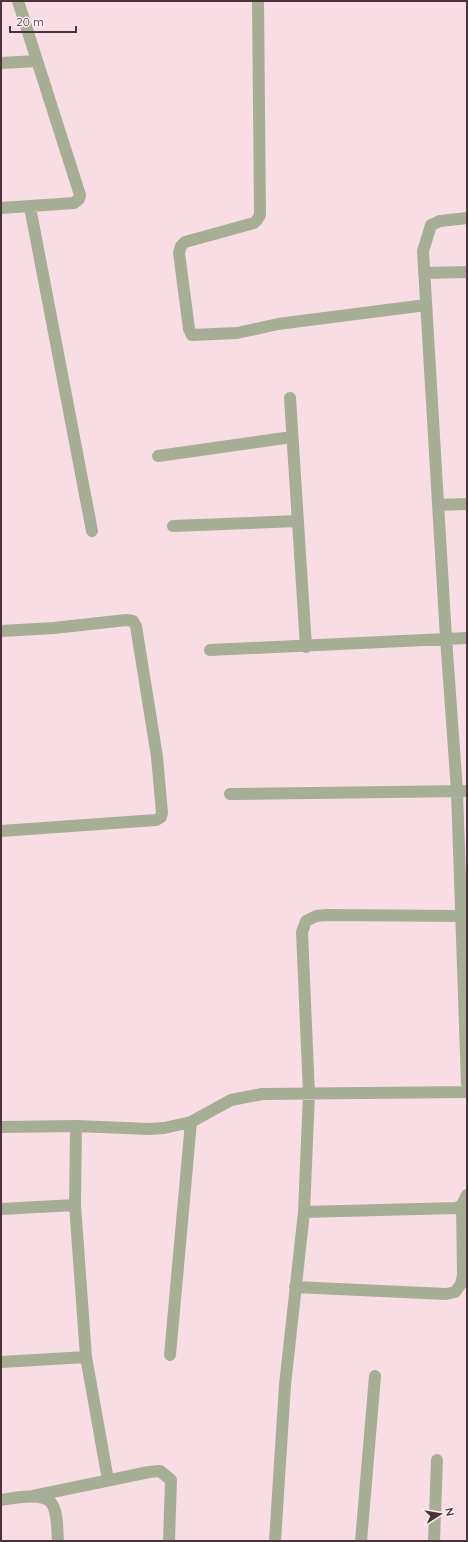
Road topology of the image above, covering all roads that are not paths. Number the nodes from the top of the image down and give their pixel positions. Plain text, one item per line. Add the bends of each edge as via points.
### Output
1 (18, 1) edge
2 (258, 1) edge
3 (36, 61) junction
4 (1, 63) edge
5 (30, 207) junction
6 (1, 208) edge
7 (467, 218) edge
8 (467, 272) edge
9 (424, 273) junction
10 (426, 305) junction
11 (290, 398) dead end
12 (292, 437) junction
13 (158, 456) dead end
14 (467, 504) edge
15 (438, 505) junction
16 (298, 521) junction
17 (173, 526) dead end
18 (92, 531) dead end
19 (1, 632) edge
20 (446, 638) junction
21 (467, 638) edge
22 (306, 647) junction
23 (210, 650) dead end
24 (462, 791) edge
25 (230, 794) dead end
26 (1, 831) edge
27 (464, 892) edge
28 (461, 916) junction
29 (467, 1084) edge
30 (467, 1092) edge
31 (309, 1094) junction
32 (191, 1122) junction
33 (76, 1126) junction
34 (1, 1127) edge
35 (465, 1200) edge
36 (75, 1205) junction
37 (1, 1209) edge
38 (304, 1212) junction
39 (295, 1287) junction
40 (170, 1355) dead end
41 (86, 1357) junction
42 (1, 1362) edge
43 (375, 1376) dead end
44 (437, 1460) dead end
45 (108, 1480) junction
46 (33, 1496) junction
47 (1, 1500) edge
48 (58, 1541) edge
49 (169, 1541) edge
50 (275, 1541) edge
51 (361, 1541) edge
52 (434, 1541) edge

1 - 3 street
2 - 10 street via 260,215 254,222 185,242 181,246 179,253 189,329 192,335 237,333 278,324
3 - 4 street
3 - 5 street via 80,195 74,203
5 - 6 street
5 - 18 street
7 - 9 street via 440,221 431,225 423,251
8 - 9 street
9 - 10 street
10 - 15 street
11 - 12 street
12 - 13 street
12 - 16 street
14 - 15 street
15 - 20 street
16 - 17 street
16 - 22 street
19 - 26 street via 133,621 136,626 157,757 162,813 156,820
20 - 21 street
20 - 22 street
20 - 24 street
22 - 23 street
24 - 25 street
24 - 27 street
27 - 28 street
28 - 29 street
28 - 31 street via 326,915 306,921 302,932
30 - 31 street
31 - 32 street via 246,1096 231,1100
31 - 38 street
32 - 33 street via 148,1129
32 - 40 street
33 - 34 street
33 - 36 street
35 - 38 street via 456,1208
35 - 39 street via 463,1275 461,1284 455,1292 446,1294
36 - 37 street
36 - 41 street
38 - 39 street
39 - 50 street via 285,1385
41 - 42 street
41 - 45 street
43 - 51 street
44 - 52 street
45 - 46 street
45 - 49 street via 160,1471 171,1480
46 - 47 street
46 - 48 street via 44,1498 52,1504

